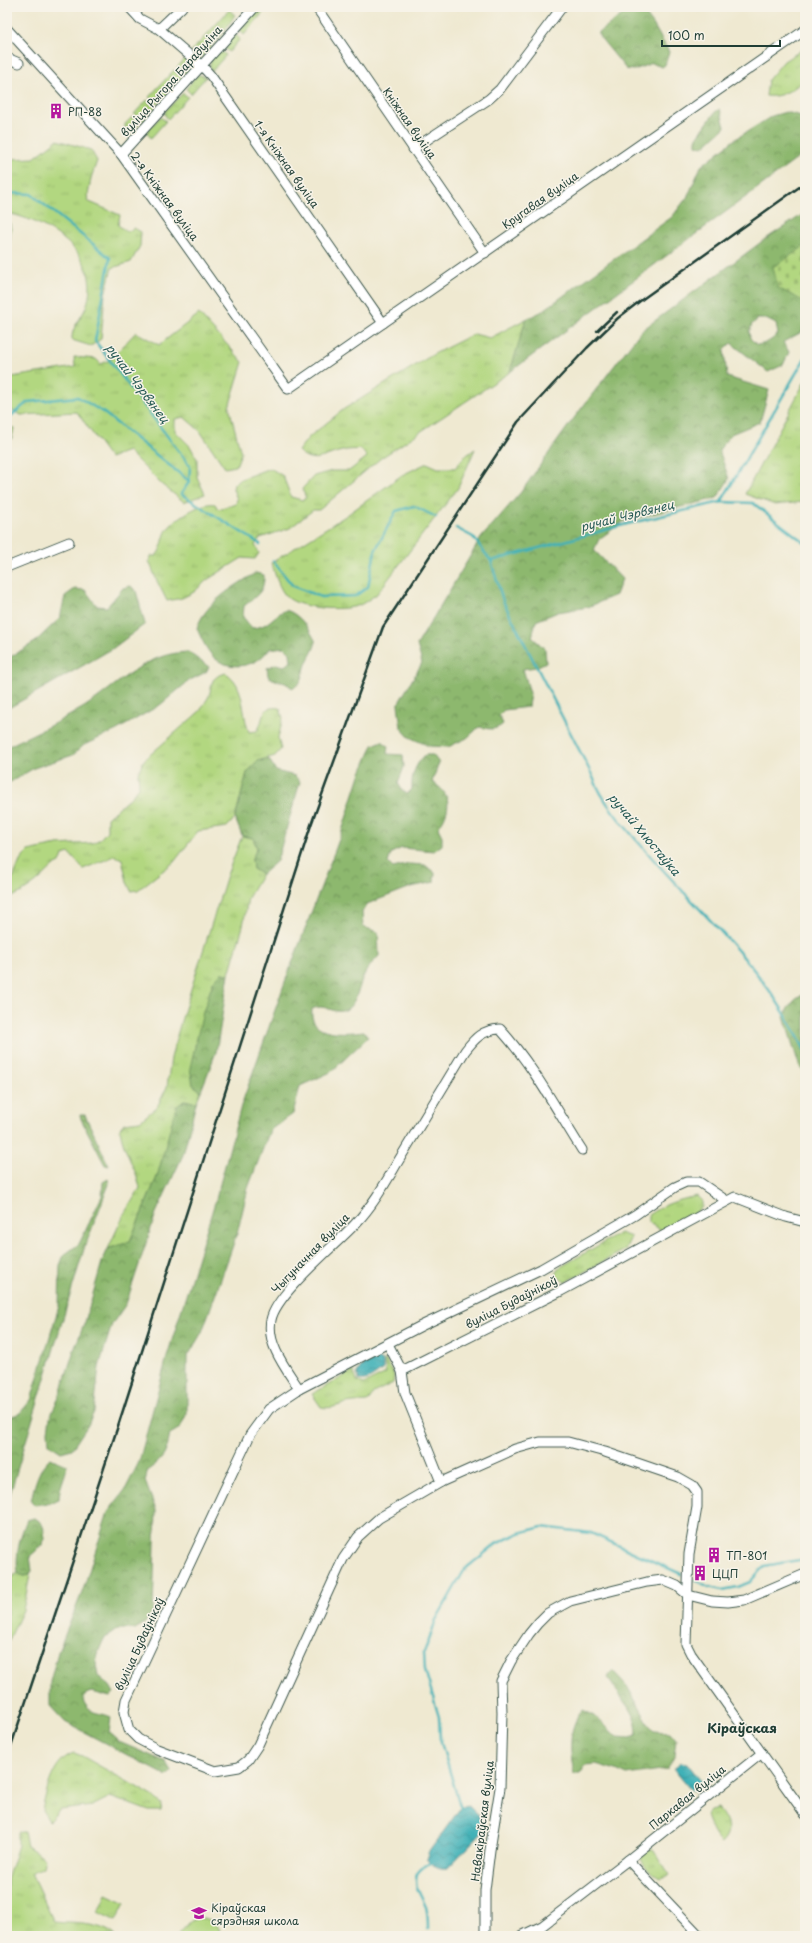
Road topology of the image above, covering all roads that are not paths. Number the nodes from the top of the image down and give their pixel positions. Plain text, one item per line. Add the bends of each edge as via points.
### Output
1 (129, 7) edge
2 (182, 7) edge
3 (255, 7) edge
4 (316, 7) edge
5 (562, 7) edge
6 (7, 29) edge
7 (159, 29) junction
8 (805, 30) edge
9 (7, 58) edge
10 (19, 63) dead end
11 (202, 66) junction
12 (414, 149) junction
13 (120, 154) junction
14 (485, 253) junction
15 (383, 323) junction
16 (288, 389) joint
17 (69, 542) dead end
18 (7, 567) edge
19 (582, 1150) dead end
20 (731, 1199) junction
21 (805, 1222) edge
22 (388, 1344) junction
23 (402, 1371) junction
24 (299, 1389) junction
25 (441, 1482) junction
26 (805, 1574) edge
27 (688, 1595) junction
28 (762, 1753) junction
29 (805, 1814) edge
30 (628, 1860) junction
31 (484, 1935) edge
32 (521, 1936) edge
33 (700, 1936) edge

1 - 7 street, 1-я Кніжная вуліца via 140,19
2 - 7 street
3 - 11 street, вуліца Рыгора Барадуліна
4 - 12 street, Кніжная вуліца
5 - 12 street via 500,89
6 - 13 street, 2-я Кніжная вуліца
7 - 11 street, 1-я Кніжная вуліца
8 - 14 street, Кругавая вуліца
9 - 10 street
11 - 13 street, вуліца Рыгора Барадуліна
11 - 15 street, 1-я Кніжная вуліца
12 - 14 street, Кніжная вуліца
13 - 16 street, 2-я Кніжная вуліца
14 - 15 street, Кругавая вуліца
15 - 16 street, Кругавая вуліца
17 - 18 street
19 - 24 street, Чыгуначная вуліца via 525,1058 500,1029 489,1030 476,1036 384,1185 357,1222 300,1278 276,1307 270,1331 274,1346
20 - 21 street
20 - 22 street via 699,1182 686,1182 635,1215 541,1269
20 - 23 street, вуліца Будаўнікоў via 568,1287
22 - 23 street
22 - 24 street
23 - 25 street via 405,1393
24 - 25 street, вуліца Будаўнікоў via 268,1409 250,1435 126,1700 124,1712 129,1730 138,1739 215,1771 239,1767 248,1760 258,1745 343,1559 358,1537 389,1511
25 - 27 street, вуліца Будаўнікоў via 515,1449 540,1442 568,1442 678,1477 692,1484 698,1497 689,1554
26 - 27 street via 744,1600 712,1601
27 - 28 street, вуліца Будаўнікоў via 686,1644
27 - 31 street, Навакіраўская вуліца via 677,1586 663,1580 570,1601 548,1613 538,1622 510,1661 501,1681 500,1788 485,1890
28 - 29 street, вуліца Будаўнікоў
28 - 30 street, Паркавая вуліца
30 - 32 street, Паркавая вуліца via 542,1926
30 - 33 street

